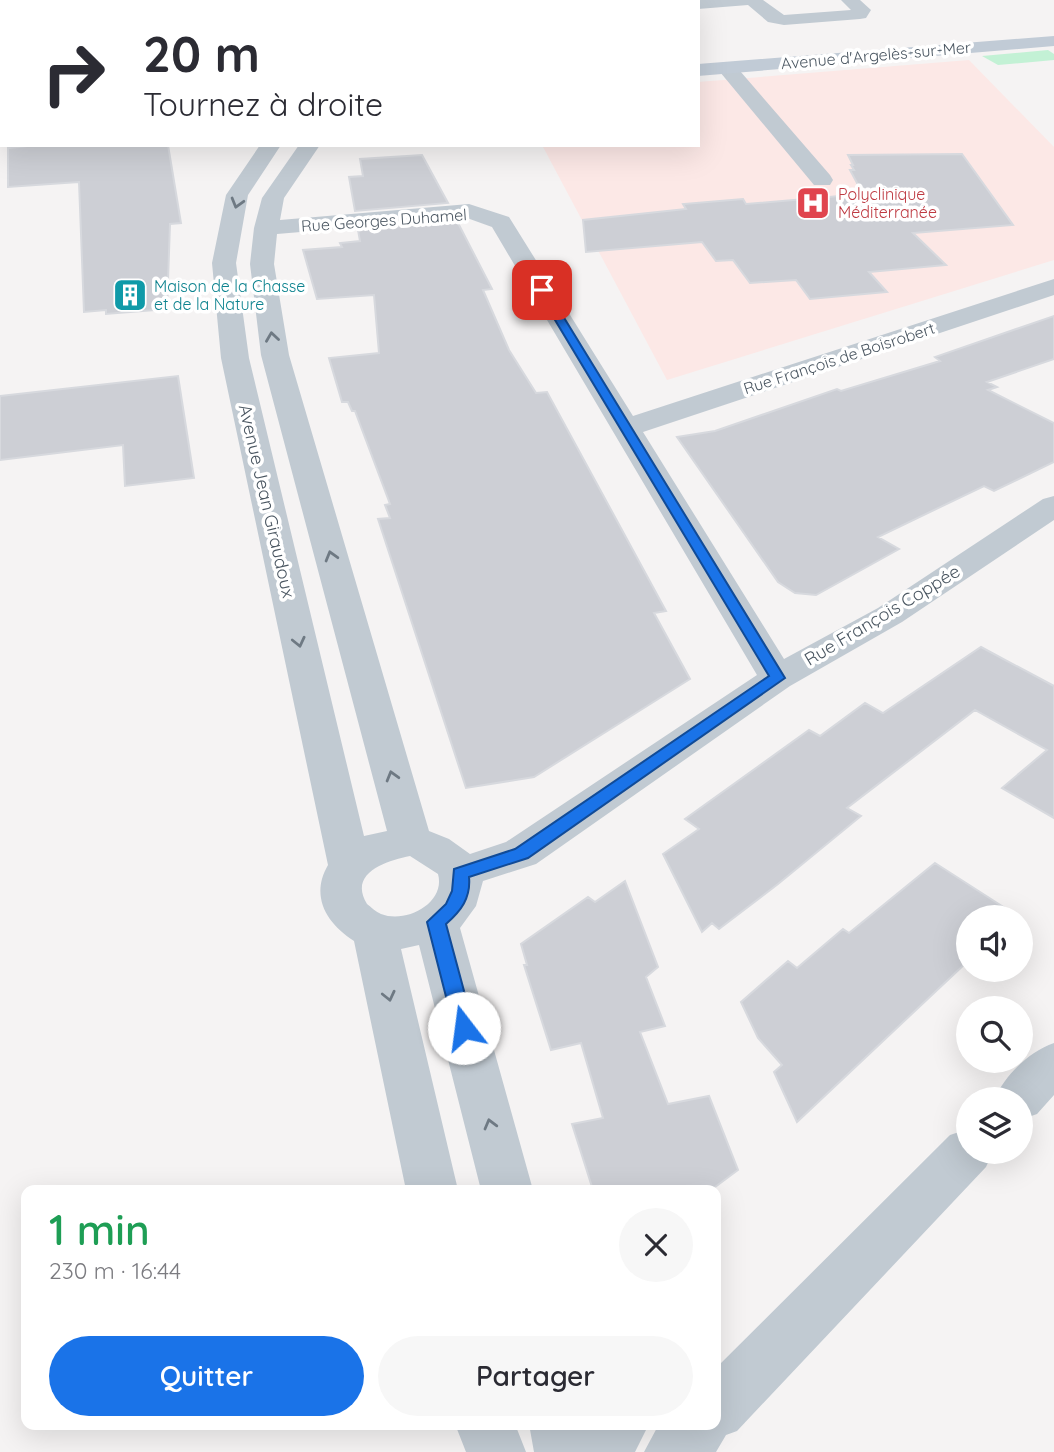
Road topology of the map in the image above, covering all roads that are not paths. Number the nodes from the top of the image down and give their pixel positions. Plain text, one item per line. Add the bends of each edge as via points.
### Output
1 (753, 0) edge
2 (849, 0) edge
3 (700, 4) edge
4 (1054, 30) edge
5 (1054, 41) edge
6 (700, 59) edge
7 (727, 68) junction
8 (700, 70) edge
9 (270, 147) edge
10 (309, 147) edge
11 (822, 180) dead end
12 (266, 228) junction
13 (1054, 287) edge
14 (625, 428) junction
15 (1054, 506) edge
16 (777, 678) junction
17 (411, 841) junction
18 (349, 864) junction
19 (460, 873) junction
20 (436, 922) junction
21 (374, 930) junction
22 (1054, 1063) edge
23 (1031, 1087) edge
24 (956, 1164) edge
25 (431, 1185) edge
26 (506, 1185) edge
27 (725, 1391) edge
28 (487, 1430) edge
29 (560, 1430) edge
30 (614, 1430) edge
31 (695, 1430) edge
32 (496, 1452) edge
33 (564, 1452) edge
34 (598, 1452) edge
35 (674, 1452) edge

1 - 2 street via 774,18 784,20 860,14 863,10
1 - 3 street
4 - 6 main road, Avenue d'Argelès-sur-Mer
5 - 7 main road, Avenue d'Argelès-sur-Mer
7 - 8 main road, Avenue d'Argelès-sur-Mer
7 - 11 street
9 -> 18 street, Avenue Jean Giraudoux via 237,195 224,263 235,358
10 - 12 street via 273,198
12 - 14 street, Rue Georges Duhamel via 469,211 501,222
17 -> 12 street via 275,355 262,264
13 - 14 street, Rue François de Boisrobert
14 - 16 street
15 - 16 street, Rue François Coppée via 890,615
16 - 19 street, Rue François Coppée via 521,853
17 - 18 street via 366,850
17 - 19 street via 450,858
18 - 21 street via 340,880 339,898 348,914
19 - 20 street via 461,891 453,908
20 - 21 street via 413,931
26 -> 20 street
21 -> 25 street
22 - 23 street
24 - 27 street
28 - 32 street
29 - 33 street
30 - 34 street
31 - 35 street

